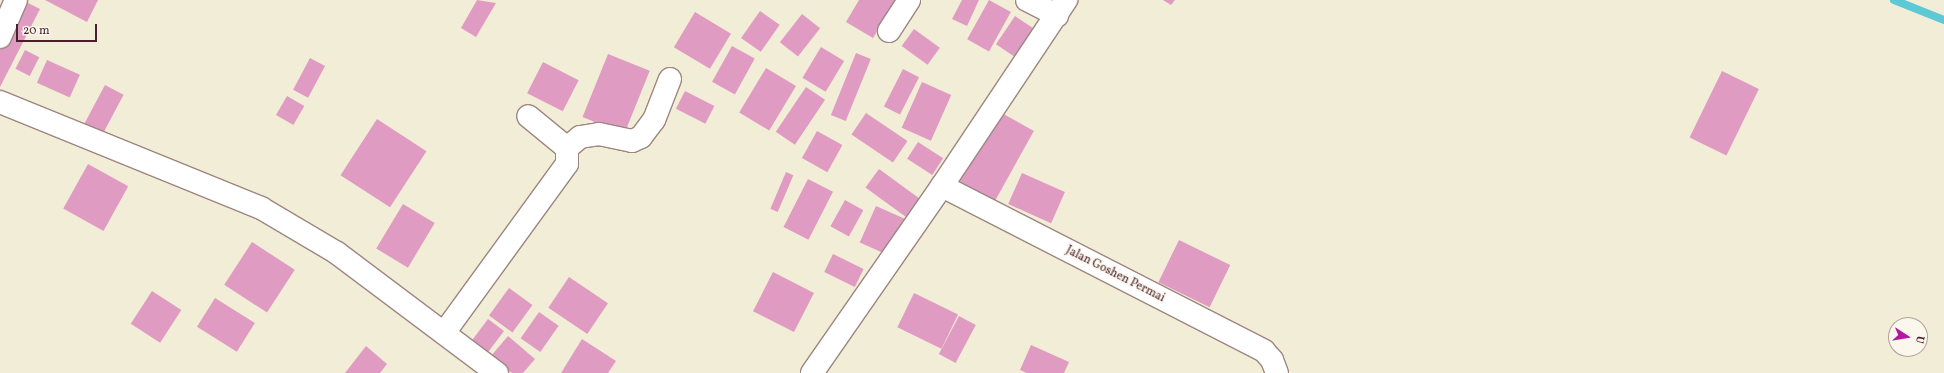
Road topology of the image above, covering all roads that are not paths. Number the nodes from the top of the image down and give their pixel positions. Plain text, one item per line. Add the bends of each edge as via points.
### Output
1 (16, 0) edge
2 (910, 0) edge
3 (1027, 0) edge
4 (1062, 8) edge
5 (889, 31) dead end
6 (0, 37) edge
7 (670, 80) dead end
8 (0, 102) edge
9 (528, 116) dead end
10 (567, 148) junction
11 (942, 186) junction
12 (444, 333) junction
13 (497, 373) edge
14 (812, 373) edge
15 (1277, 373) edge

1 - 6 street
2 - 5 street
3 - 4 street
4 - 11 street
7 - 10 street via 654,120 642,137 632,141 600,134 580,137
8 - 12 street via 261,208 337,253
9 - 10 street
10 - 12 street via 568,164
11 - 14 street
11 - 15 street, Jalan Goshen Permai via 1264,352 1272,360
12 - 13 street

